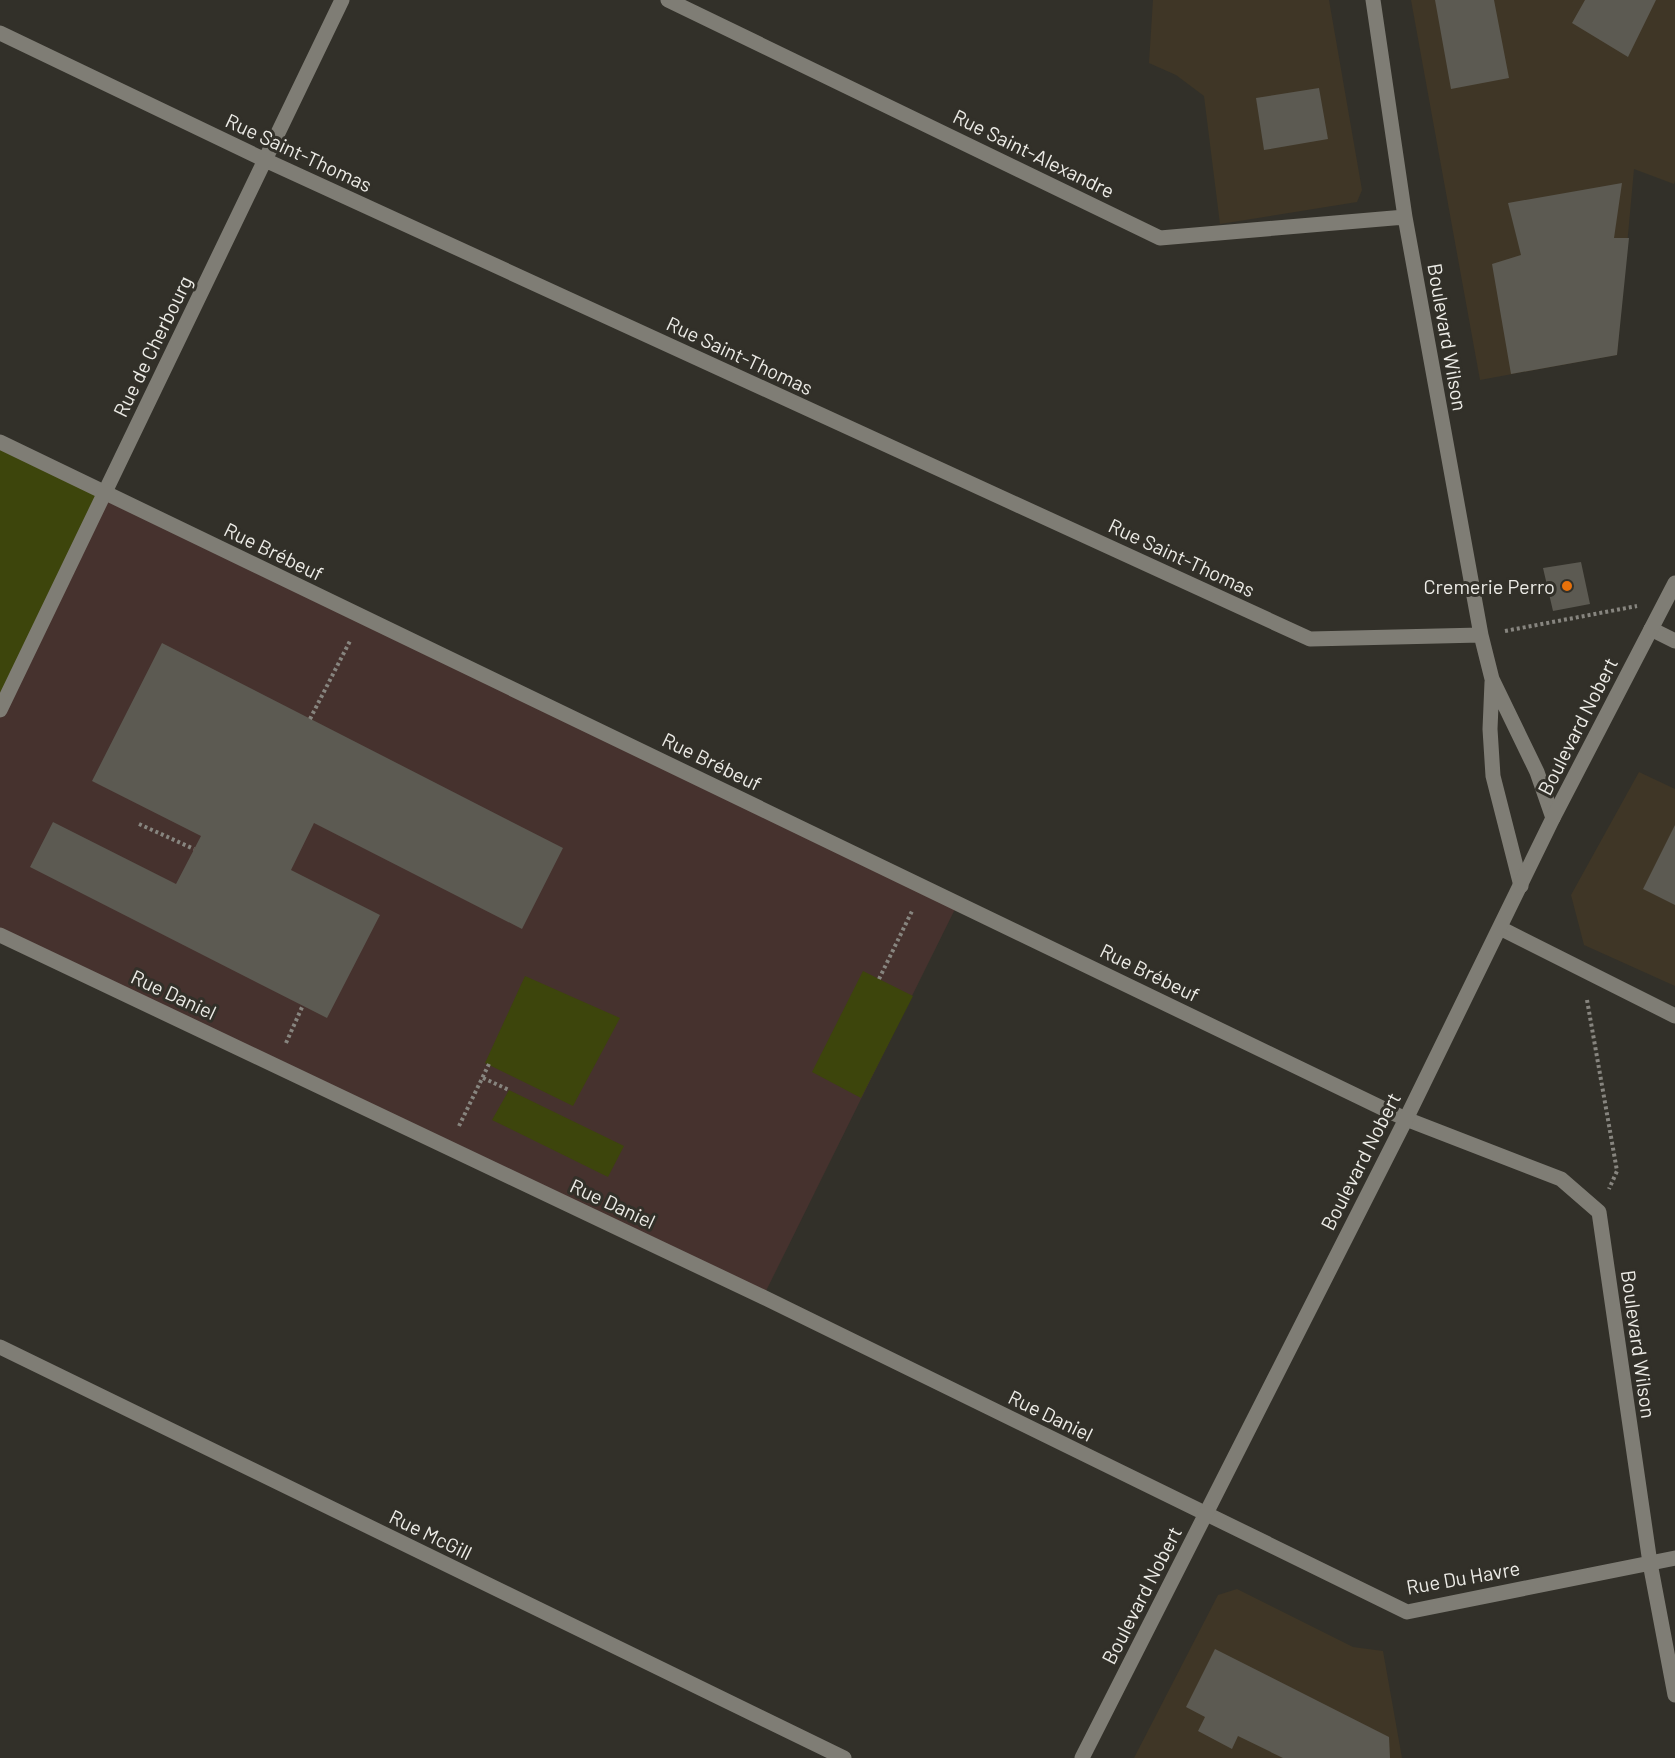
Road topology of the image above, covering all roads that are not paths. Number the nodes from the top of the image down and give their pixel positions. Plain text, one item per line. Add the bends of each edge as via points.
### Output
1 (342, 0) edge
2 (668, 0) edge
3 (1373, 0) edge
4 (0, 33) edge
5 (265, 160) junction
6 (1405, 217) junction
7 (0, 442) edge
8 (105, 492) junction
9 (1675, 583) edge
10 (1651, 629) junction
11 (1481, 635) junction
12 (1675, 641) edge
13 (1492, 679) junction
14 (0, 710) edge
15 (1553, 818) junction
16 (1521, 886) junction
17 (1500, 928) junction
18 (0, 935) edge
19 (1675, 1016) edge
20 (1406, 1119) junction
21 (0, 1347) edge
22 (1206, 1514) junction
23 (1675, 1558) edge
24 (1650, 1563) junction
25 (1675, 1695) edge
26 (844, 1758) edge
27 (1082, 1758) edge

1 - 5 street, Rue de Cherbourg
2 - 6 street, Rue Saint-Alexandre via 1160,238
3 - 6 street, Boulevard Wilson
4 - 5 street, Rue Saint-Thomas
5 - 8 street, Rue de Cherbourg
5 - 11 street, Rue Saint-Thomas via 1310,639
6 - 11 street, Boulevard Wilson
7 - 8 street, Rue Brébeuf
8 - 14 street, Rue de Cherbourg
8 - 20 street, Rue Brébeuf
9 - 10 street, Boulevard Nobert
10 - 12 street
10 - 15 street, Boulevard Nobert
11 - 13 street, Boulevard Wilson
13 - 15 street, Boulevard Wilson via 1537,772
13 - 16 street, Boulevard Wilson via 1493,776
15 - 16 street, Boulevard Nobert
16 - 17 street, Boulevard Nobert
17 - 19 street
17 - 20 street, Boulevard Nobert
18 - 22 street, Rue Daniel via 763,1297
20 - 22 street, Boulevard Nobert
20 - 24 street, Boulevard Wilson via 1561,1179 1599,1212
21 - 26 street, Rue McGill
22 - 24 street, Rue Du Havre via 1407,1612
22 - 27 street, Boulevard Nobert
23 - 24 street, Rue Du Havre
24 - 25 street, Boulevard Wilson

